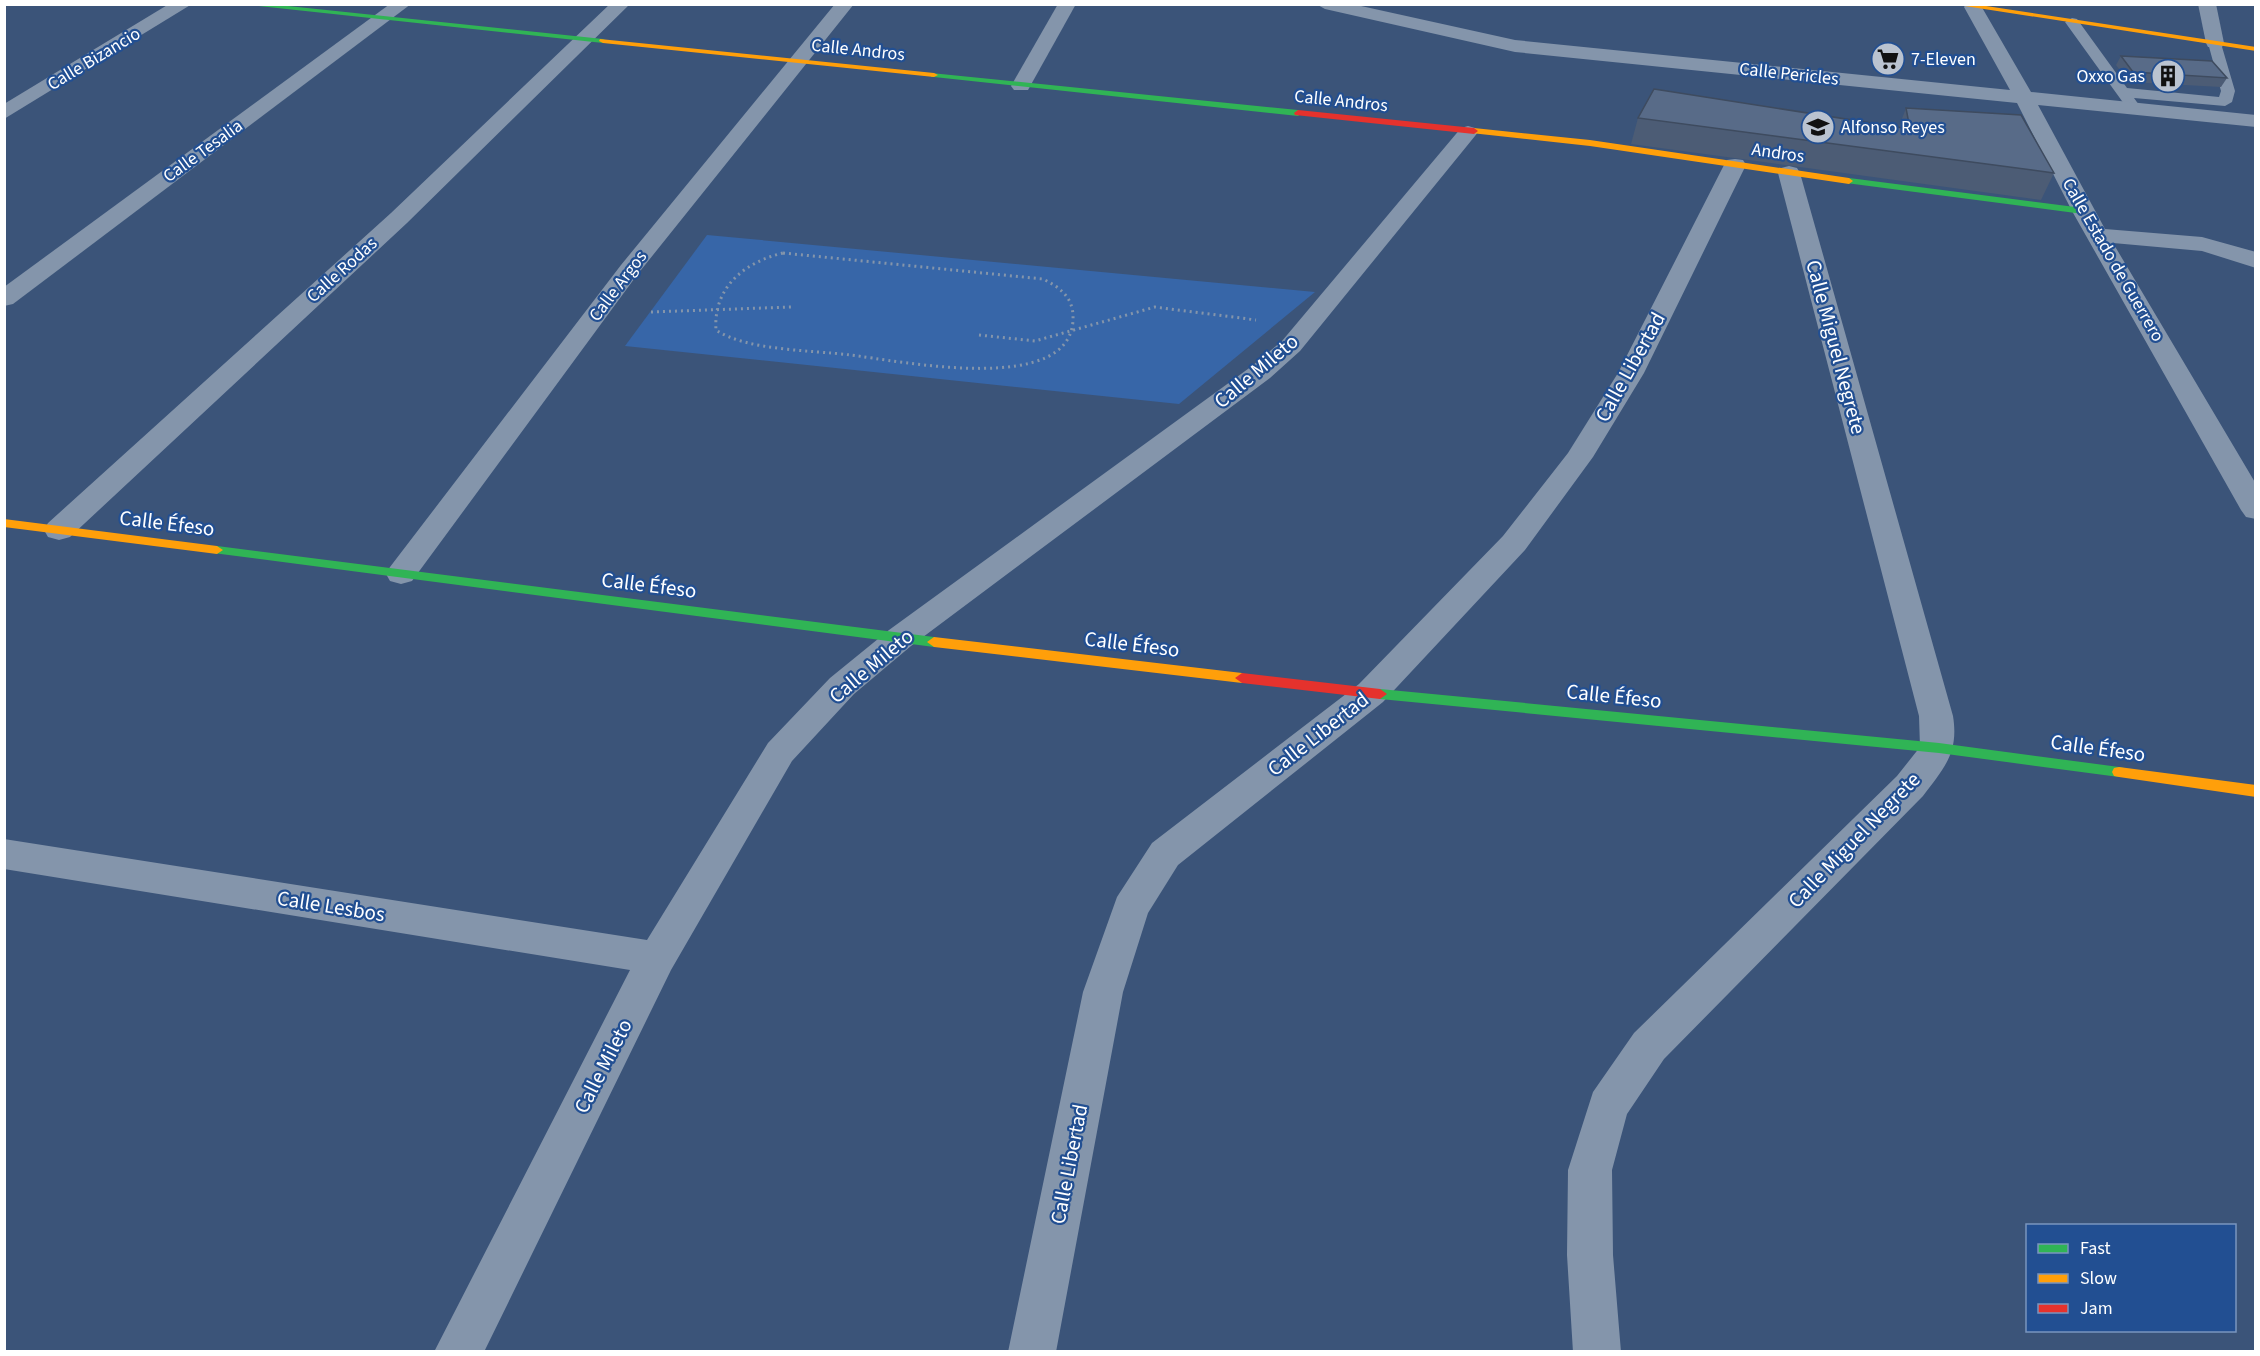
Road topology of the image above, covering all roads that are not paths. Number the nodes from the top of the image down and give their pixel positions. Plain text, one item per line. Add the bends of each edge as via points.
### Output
1 (183, 4) edge
2 (243, 4) edge
3 (402, 4) edge
4 (621, 4) edge
5 (845, 4) edge
6 (1067, 4) edge
7 (1325, 4) edge
8 (2207, 4) edge
9 (1964, 6) edge
10 (382, 20) junction
11 (2072, 22) junction
12 (584, 39) junction
13 (2215, 43) junction
14 (2256, 49) edge
15 (800, 62) junction
16 (1021, 86) junction
17 (2122, 92) junction
18 (2024, 97) junction
19 (2134, 109) junction
20 (2224, 110) junction
21 (4, 113) edge
22 (2256, 122) edge
23 (1468, 132) junction
24 (1735, 165) junction
25 (1789, 173) junction
26 (2083, 211) junction
27 (2099, 235) junction
28 (2256, 261) edge
29 (4, 299) edge
30 (2256, 510) edge
31 (4, 523) edge
32 (58, 530) junction
33 (401, 574) junction
34 (900, 638) junction
35 (1371, 693) junction
36 (1939, 748) junction
37 (2256, 791) edge
38 (4, 854) edge
39 (657, 958) junction
40 (458, 1352) edge
41 (1032, 1352) edge
42 (1597, 1352) edge

1 - 21 street, Calle Bizancio
2 - 10 street, Calle Andros
3 - 10 street, Calle Tesalia
4 - 12 street, Calle Rodas
5 - 15 street, Calle Argos
6 - 16 street
7 - 18 street, Calle Pericles via 1515,46
8 - 13 street
9 - 11 street
9 - 18 street, Calle Estado de Guerrero
10 - 12 street, Calle Andros
10 - 29 street, Calle Tesalia
11 - 13 street
11 - 17 lane
12 - 15 street, Calle Andros
12 - 32 street, Calle Rodas via 399,218
13 - 14 street
13 - 20 lane via 2228,91
15 - 16 street, Calle Andros
15 - 33 street, Calle Argos via 629,270
16 - 23 street, Calle Andros
17 - 19 lane
17 - 20 lane
18 - 19 street, Calle Pericles
18 - 26 street, Calle Estado de Guerrero
19 - 20 street, Calle Pericles
20 - 22 street, Calle Pericles
23 - 24 street, Andros via 1590,143
23 - 34 street, Calle Mileto via 1292,346
24 - 25 street, Andros
24 - 35 street, Calle Libertad via 1631,373 1579,457 1514,543
25 - 26 street, Andros
25 - 36 street, Calle Miguel Negrete via 1936,716
26 - 27 street, Calle Estado de Guerrero
27 - 28 street via 2217,248
27 - 30 street, Calle Estado de Guerrero
31 - 32 street, Calle Éfeso
32 - 33 street, Calle Éfeso
33 - 34 street, Calle Éfeso
34 - 35 street, Calle Éfeso
34 - 39 street, Calle Mileto via 842,686 780,752
35 - 36 street, Calle Éfeso
35 - 41 street, Calle Libertad via 1165,854 1130,908 1103,992
36 - 37 street, Calle Éfeso
36 - 42 street, Calle Miguel Negrete via 1910,786 1649,1046 1608,1106 1590,1170 1590,1255
38 - 39 street, Calle Lesbos
39 - 40 street, Calle Mileto

